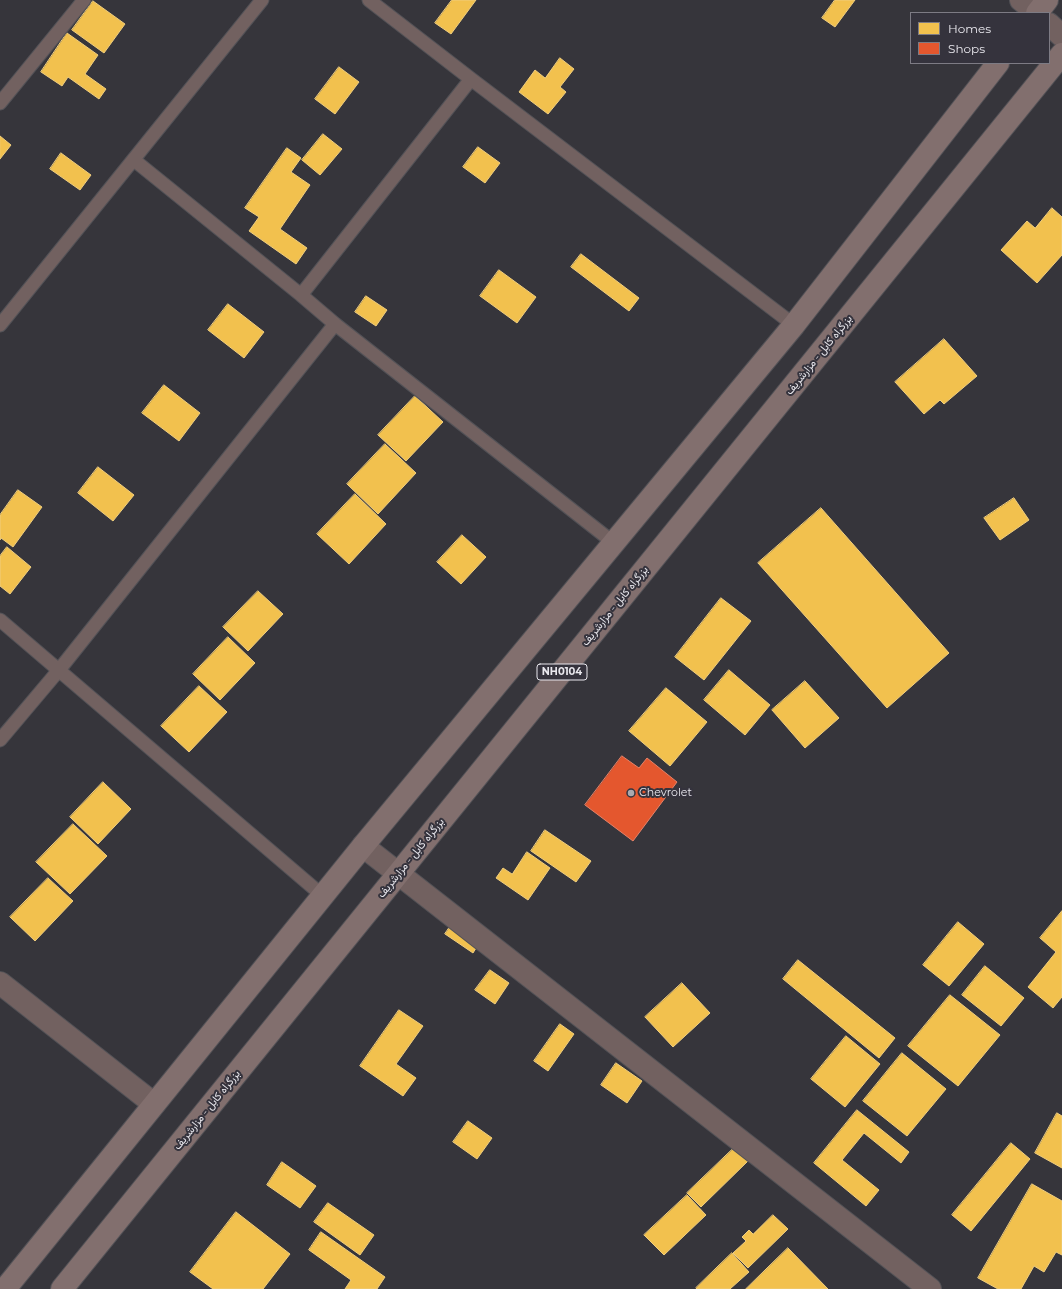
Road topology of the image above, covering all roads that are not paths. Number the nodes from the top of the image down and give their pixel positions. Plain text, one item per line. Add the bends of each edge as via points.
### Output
1 (84, 0) edge
2 (262, 0) edge
3 (369, 0) edge
4 (1021, 0) edge
5 (1047, 0) edge
6 (1036, 12) edge
7 (1038, 12) edge
8 (1050, 25) edge
9 (1062, 36) edge
10 (1062, 54) edge
11 (997, 64) edge
12 (471, 79) junction
13 (0, 103) edge
14 (134, 160) junction
15 (301, 294) junction
16 (335, 324) junction
17 (0, 325) edge
18 (794, 325) junction
19 (614, 543) junction
20 (0, 620) edge
21 (59, 670) junction
22 (0, 740) edge
23 (363, 846) junction
24 (399, 874) junction
25 (323, 896) junction
26 (0, 983) edge
27 (154, 1104) junction
28 (5, 1289) edge
29 (62, 1289) edge
30 (930, 1289) edge

1 - 13 lane
2 - 14 lane
3 - 12 lane
4 - 6 street
5 - 7 highway
8 - 9 street
10 - 24 highway, بزرگراه کابل - مزارشریف / NH0104
11 - 18 highway
12 - 15 lane
12 - 18 lane
14 - 15 lane
14 - 17 lane
15 - 16 lane
16 - 19 lane
16 - 21 lane
18 - 19 highway
19 - 23 highway
20 - 21 lane
21 - 22 lane
21 - 25 lane
23 - 24 street
23 - 25 highway
24 - 29 highway, بزرگراه کابل - مزارشریف / NH0104
24 - 30 street
25 - 27 highway
26 - 27 street
27 - 28 highway

